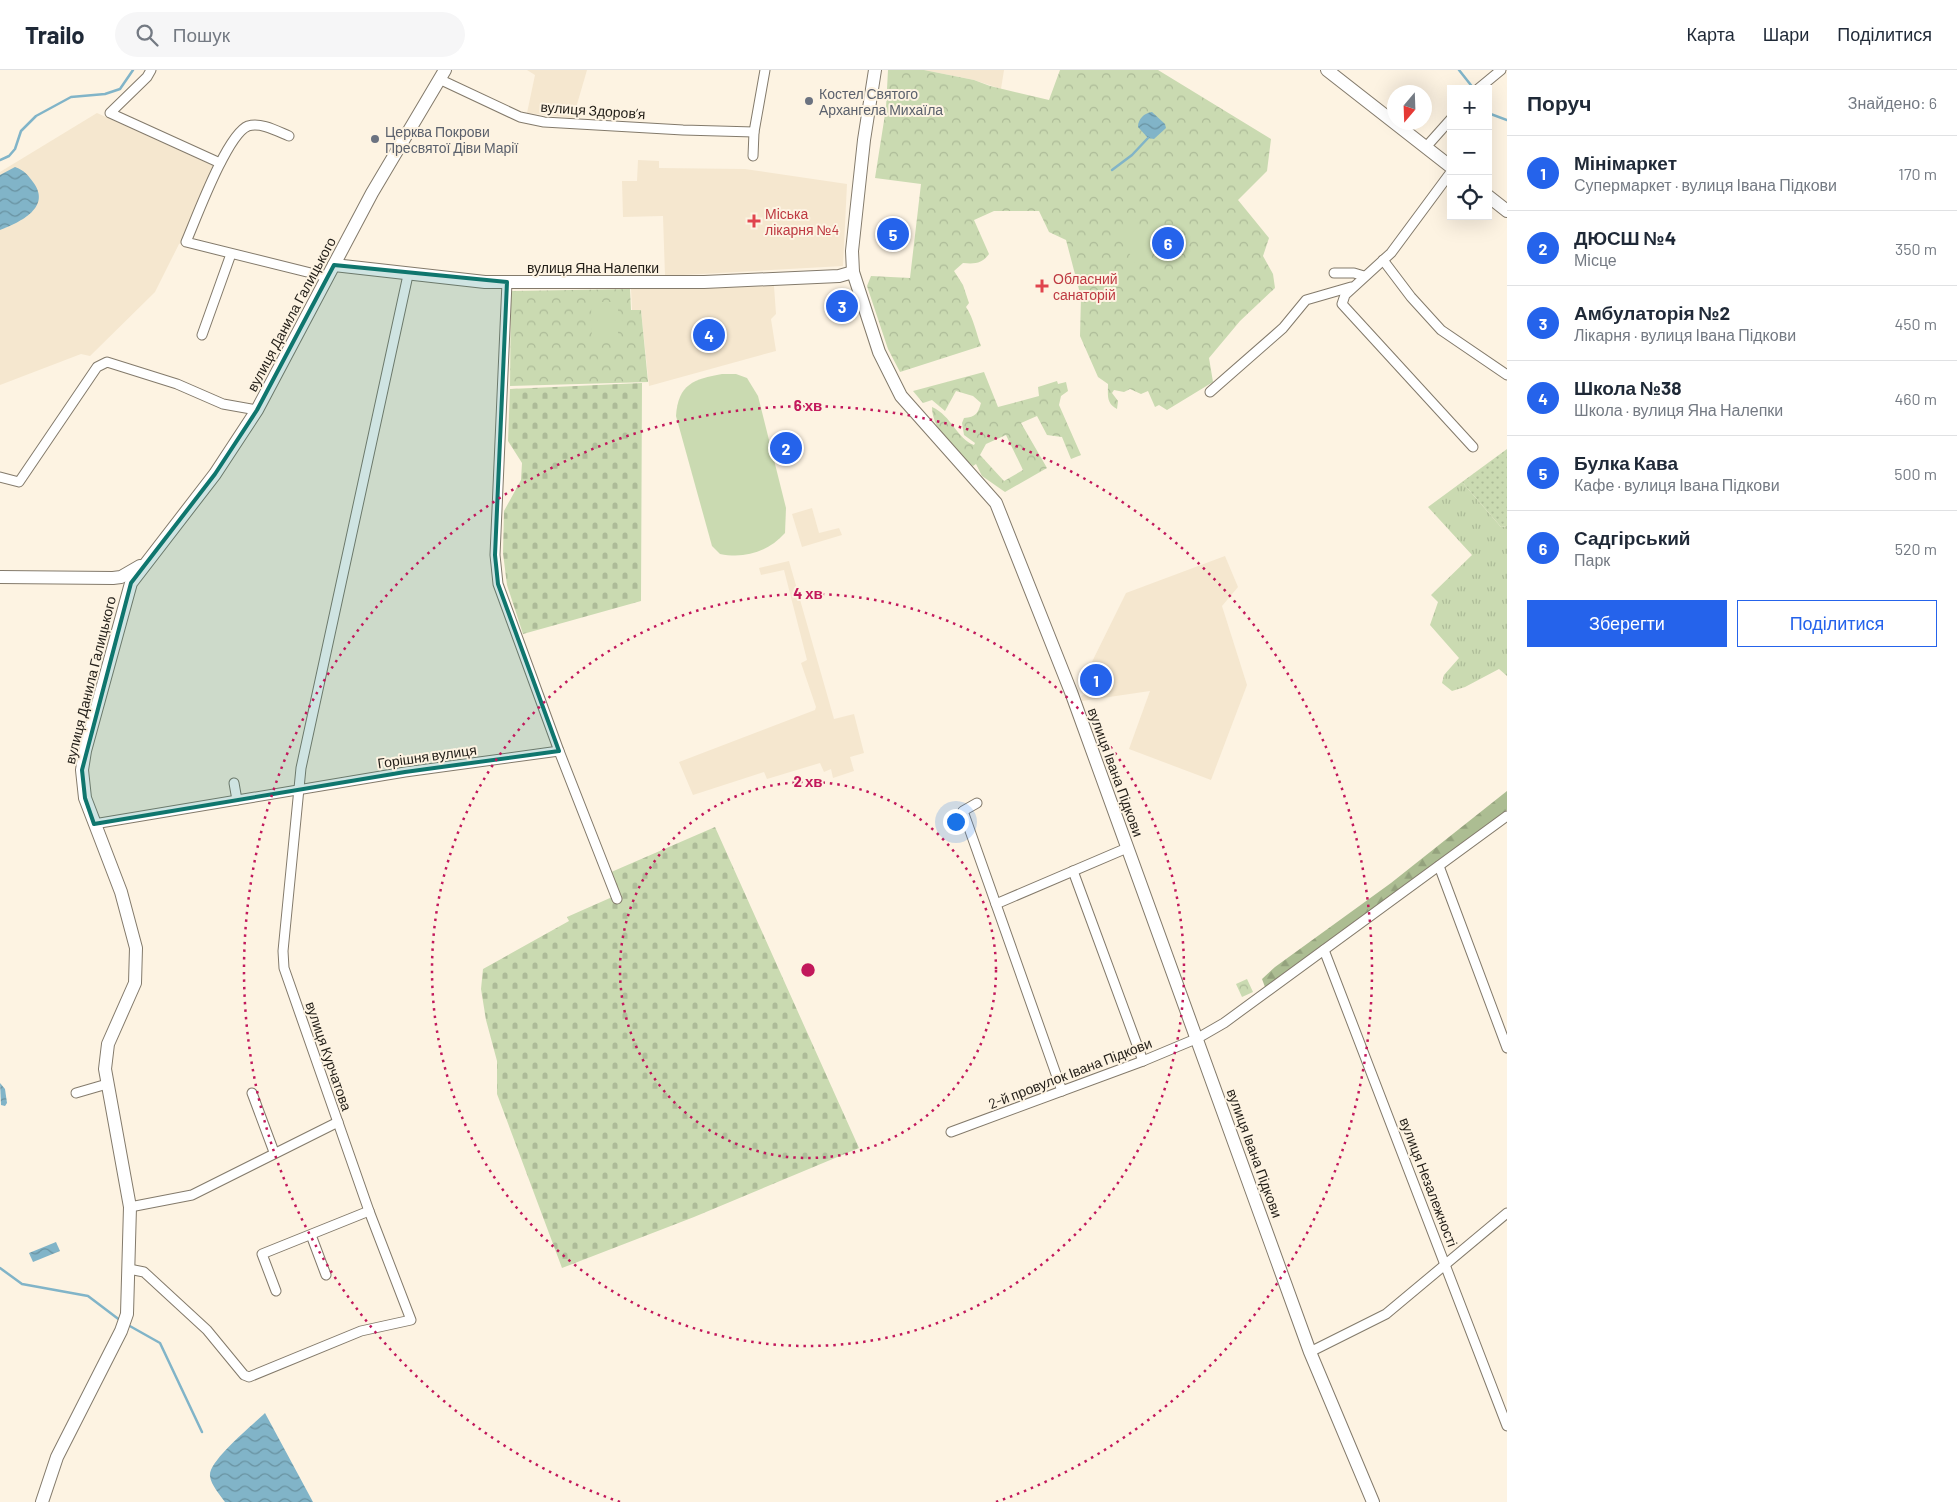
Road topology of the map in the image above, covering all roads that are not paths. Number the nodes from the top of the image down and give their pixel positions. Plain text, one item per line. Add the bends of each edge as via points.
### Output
1 (151, 70) edge
2 (765, 70) edge
3 (875, 70) edge
4 (1327, 70) edge
5 (1501, 70) edge
6 (442, 74) edge
7 (1483, 85) edge
8 (1447, 123) edge
9 (754, 132) junction
10 (289, 136) dead end
11 (1426, 147) junction
12 (753, 156) dead end
13 (220, 163) junction
14 (1447, 164) edge
15 (1449, 175) edge
16 (1492, 199) edge
17 (1507, 211) edge
18 (231, 254) junction
19 (1383, 260) junction
20 (334, 264) junction
21 (853, 272) junction
22 (1334, 272) dead end
23 (408, 275) junction
24 (1364, 276) junction
25 (327, 277) junction
26 (507, 282) junction
27 (1354, 286) junction
28 (202, 335) dead end
29 (1507, 375) edge
30 (1210, 392) dead end
31 (257, 410) junction
32 (1473, 447) dead end
33 (0, 477) edge
34 (144, 563) junction
35 (0, 577) edge
36 (100, 578) junction
37 (125, 607) junction
38 (559, 751) junction
39 (234, 784) dead end
40 (299, 790) junction
41 (237, 800) junction
42 (977, 803) dead end
43 (1507, 816) edge
44 (94, 824) junction
45 (1127, 848) junction
46 (1439, 866) junction
47 (1073, 871) junction
48 (617, 899) dead end
49 (996, 904) junction
50 (1324, 950) junction
51 (1198, 1038) junction
52 (1507, 1048) edge
53 (1143, 1061) junction
54 (107, 1084) junction
55 (1062, 1091) junction
56 (76, 1092) dead end
57 (252, 1093) dead end
58 (338, 1122) junction
59 (951, 1132) dead end
60 (274, 1152) junction
61 (130, 1207) junction
62 (369, 1211) junction
63 (1507, 1213) edge
64 (311, 1235) junction
65 (1446, 1263) junction
66 (129, 1269) junction
67 (326, 1275) dead end
68 (276, 1291) dead end
69 (1310, 1352) junction
70 (1507, 1426) edge
71 (42, 1502) edge
72 (1373, 1502) edge

1 - 13 street via 148,77 110,113
2 - 9 street
3 - 21 street, вулиця Івана Підкови via 854,230
4 - 11 street
5 - 7 street
6 - 9 street, вулиця Здоровʼя via 520,117 544,122
6 - 20 street, вулиця Данила Галицького
8 - 11 street
9 - 12 street
10 - 13 street via 267,127 248,126
11 - 14 street
13 - 18 street via 186,242
15 - 19 street
16 - 17 street
18 - 25 street
18 - 28 street
19 - 24 street
19 - 29 street via 1441,330
20 - 23 street, вулиця Яна Налепки
20 - 25 street, вулиця Данила Галицького
21 - 26 street, вулиця Яна Налепки via 839,276 704,282
21 - 45 street, вулиця Івана Підкови via 879,352 900,396 996,503 1071,692
22 - 24 street
23 - 26 street, вулиця Яна Налепки
23 - 40 street, вулиця Курчатова via 327,643
24 - 27 street
25 - 31 street, вулиця Данила Галицького via 292,349
26 - 38 street via 495,555 498,584
27 - 30 street via 1306,300 1283,328
27 - 32 street via 1345,294 1342,304
31 - 33 street via 223,404 177,384 107,362 98,367 20,482
31 - 34 street, вулиця Данила Галицького via 215,474
34 - 36 street via 122,577
34 - 37 street, вулиця Данила Галицького via 131,583
35 - 36 street
36 - 37 street via 116,587
37 - 44 street, вулиця Данила Галицького via 82,770 85,798
38 - 40 street, Горішня вулиця
38 - 48 street
39 - 41 street
40 - 41 street, Горішня вулиця
40 - 58 street, вулиця Курчатова via 284,968
41 - 44 street, Горішня вулиця
42 - 49 street via 962,811
43 - 46 street, 2-й провулок Івана Підкови
44 - 54 street, вулиця Данила Галицького via 121,892 136,948 137,965 135,983 108,1044 104,1070
45 - 47 street
45 - 51 street, вулиця Івана Підкови
46 - 50 street, 2-й провулок Івана Підкови
46 - 52 street
47 - 49 street
47 - 53 street
49 - 55 street
50 - 51 street, 2-й провулок Івана Підкови
50 - 65 street, вулиця Незалежності
51 - 53 street, 2-й провулок Івана Підкови
51 - 69 street, вулиця Івана Підкови
53 - 55 street, 2-й провулок Івана Підкови
54 - 56 street
54 - 61 street, вулиця Данила Галицького
55 - 59 street, 2-й провулок Івана Підкови
57 - 60 street
58 - 60 street
58 - 62 street, вулиця Курчатова
60 - 61 street via 192,1195
61 - 66 street, вулиця Данила Галицького
62 - 64 street
62 - 66 street, вулиця Курчатова via 411,1320 362,1331 249,1378 207,1330 144,1272
63 - 65 street
64 - 67 street
64 - 68 street via 262,1254
65 - 69 street via 1386,1314
65 - 70 street, вулиця Незалежності
66 - 71 street, вулиця Данила Галицького via 125,1322 57,1457
69 - 72 street, вулиця Івана Підкови

